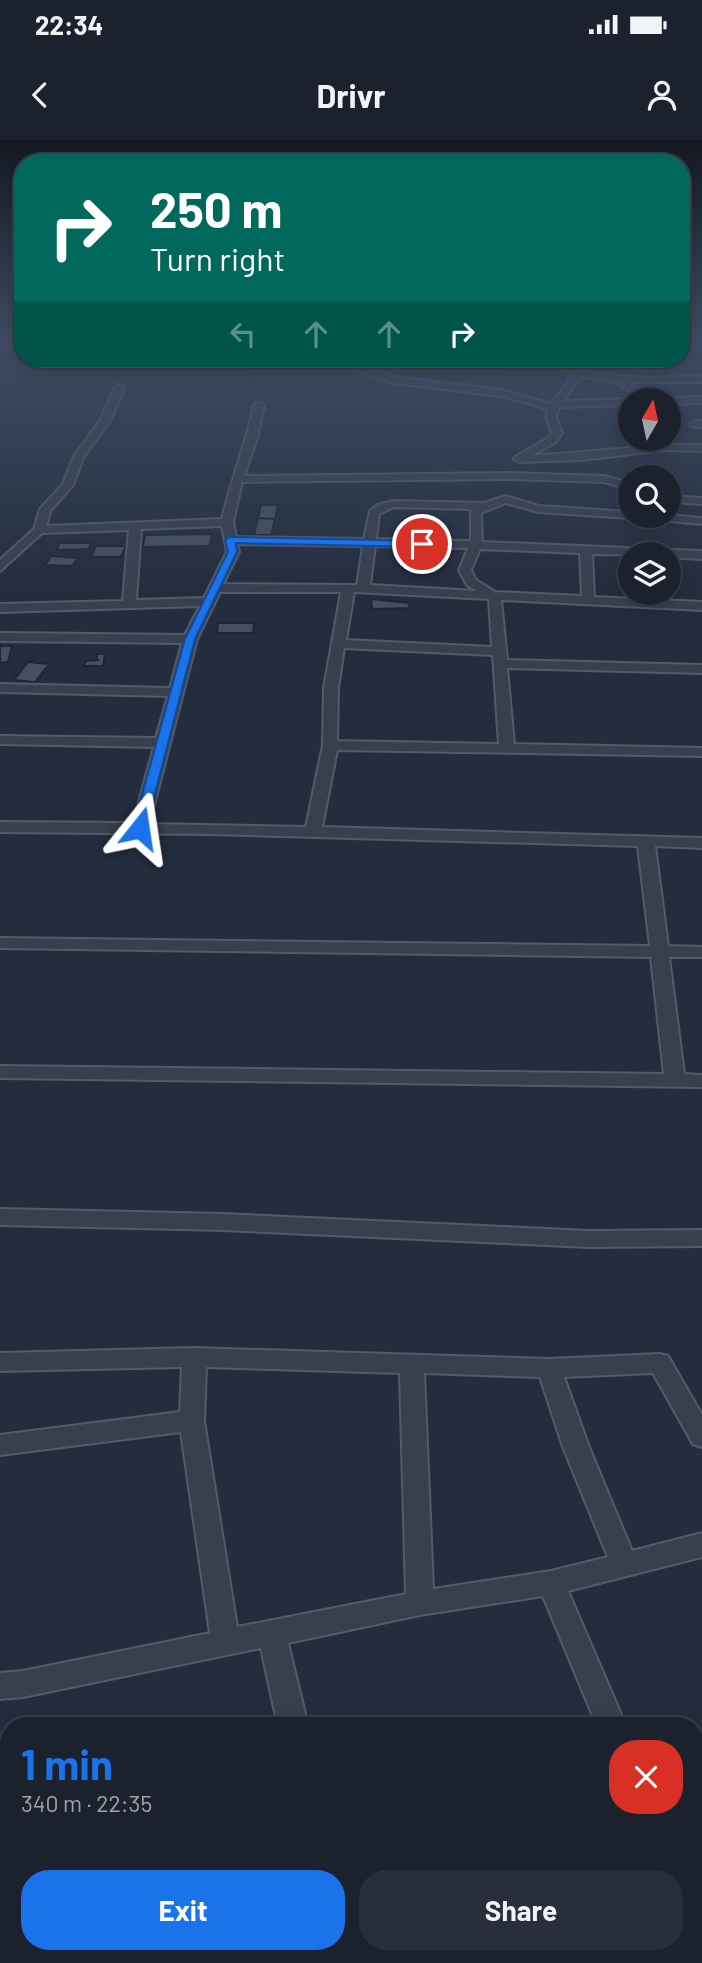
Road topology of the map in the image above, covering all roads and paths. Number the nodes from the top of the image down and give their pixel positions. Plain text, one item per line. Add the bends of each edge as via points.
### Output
1 (104, 422) edge
2 (256, 422) edge
3 (553, 422) edge
4 (702, 448) edge
5 (519, 459) junction
6 (510, 476) junction
7 (237, 479) junction
8 (618, 483) edge
9 (505, 499) junction
10 (681, 499) edge
11 (702, 500) edge
12 (482, 506) junction
13 (618, 514) edge
14 (681, 519) edge
15 (702, 521) edge
16 (227, 522) junction
17 (135, 526) junction
18 (39, 530) junction
19 (230, 540) junction
20 (369, 543) junction
21 (475, 545) junction
22 (586, 550) junction
23 (702, 555) edge
24 (0, 567) edge
25 (217, 588) junction
26 (348, 588) junction
27 (363, 588) junction
28 (495, 597) junction
29 (588, 600) junction
30 (210, 602) junction
31 (129, 605) junction
32 (702, 606) edge
33 (0, 608) edge
34 (0, 638) edge
35 (190, 639) junction
36 (337, 644) junction
37 (500, 658) junction
38 (702, 669) edge
39 (0, 688) edge
40 (177, 692) junction
41 (0, 740) edge
42 (162, 743) junction
43 (330, 745) junction
44 (507, 747) junction
45 (702, 752) edge
46 (140, 828) junction
47 (1, 830) edge
48 (313, 833) junction
49 (646, 842) junction
50 (702, 843) edge
51 (0, 943) edge
52 (658, 952) junction
53 (702, 952) edge
54 (0, 1072) edge
55 (675, 1080) junction
56 (702, 1080) edge
57 (0, 1217) edge
58 (702, 1238) edge
59 (194, 1357) junction
60 (0, 1362) edge
61 (412, 1362) junction
62 (549, 1368) junction
63 (192, 1421) junction
64 (702, 1437) edge
65 (0, 1445) edge
66 (702, 1545) edge
67 (624, 1564) junction
68 (551, 1583) junction
69 (420, 1603) junction
70 (272, 1635) junction
71 (226, 1644) junction
72 (0, 1686) edge
73 (291, 1717) edge
74 (608, 1717) edge

1 - 18 street via 79,456 68,485 46,509
2 - 7 street
3 - 5 street via 556,433 552,440
4 - 5 street
5 - 6 street
6 - 7 street
6 - 8 street
6 - 9 street
7 - 16 street
9 - 12 street
9 - 13 street via 563,512
10 - 11 street
12 - 20 street via 381,507 374,513
12 - 21 street via 475,511
14 - 15 street
16 - 17 street
16 - 19 street
17 - 18 street
17 - 31 street
18 - 24 street
19 - 20 street
19 - 25 street via 233,552
20 - 21 street
20 - 27 street
21 - 22 street
21 - 28 street via 465,570 471,582
22 - 23 street
22 - 29 street
25 - 26 street
25 - 30 street
26 - 27 street
26 - 36 street
27 - 28 street
28 - 29 street
28 - 37 street
29 - 32 street
30 - 31 street
30 - 35 street
31 - 33 street
34 - 35 street
35 - 40 street
36 - 37 street
36 - 43 street
37 - 38 street
37 - 44 street
39 - 40 street
40 - 42 street
41 - 42 street
42 - 46 street
43 - 44 street
43 - 48 street
44 - 45 street
46 - 47 street
46 - 48 street
48 - 49 street
49 - 50 street
49 - 52 street
51 - 52 street
52 - 53 street
52 - 55 street
54 - 55 street
55 - 56 street
57 - 58 street via 589,1239
59 - 60 street
59 - 61 street
59 - 63 street
61 - 62 street
61 - 69 street
62 - 64 street via 660,1363
62 - 67 street
63 - 65 street
63 - 71 street
66 - 67 street
67 - 68 street
68 - 69 street
68 - 74 street
69 - 70 street
70 - 71 street
70 - 73 street
71 - 72 street

